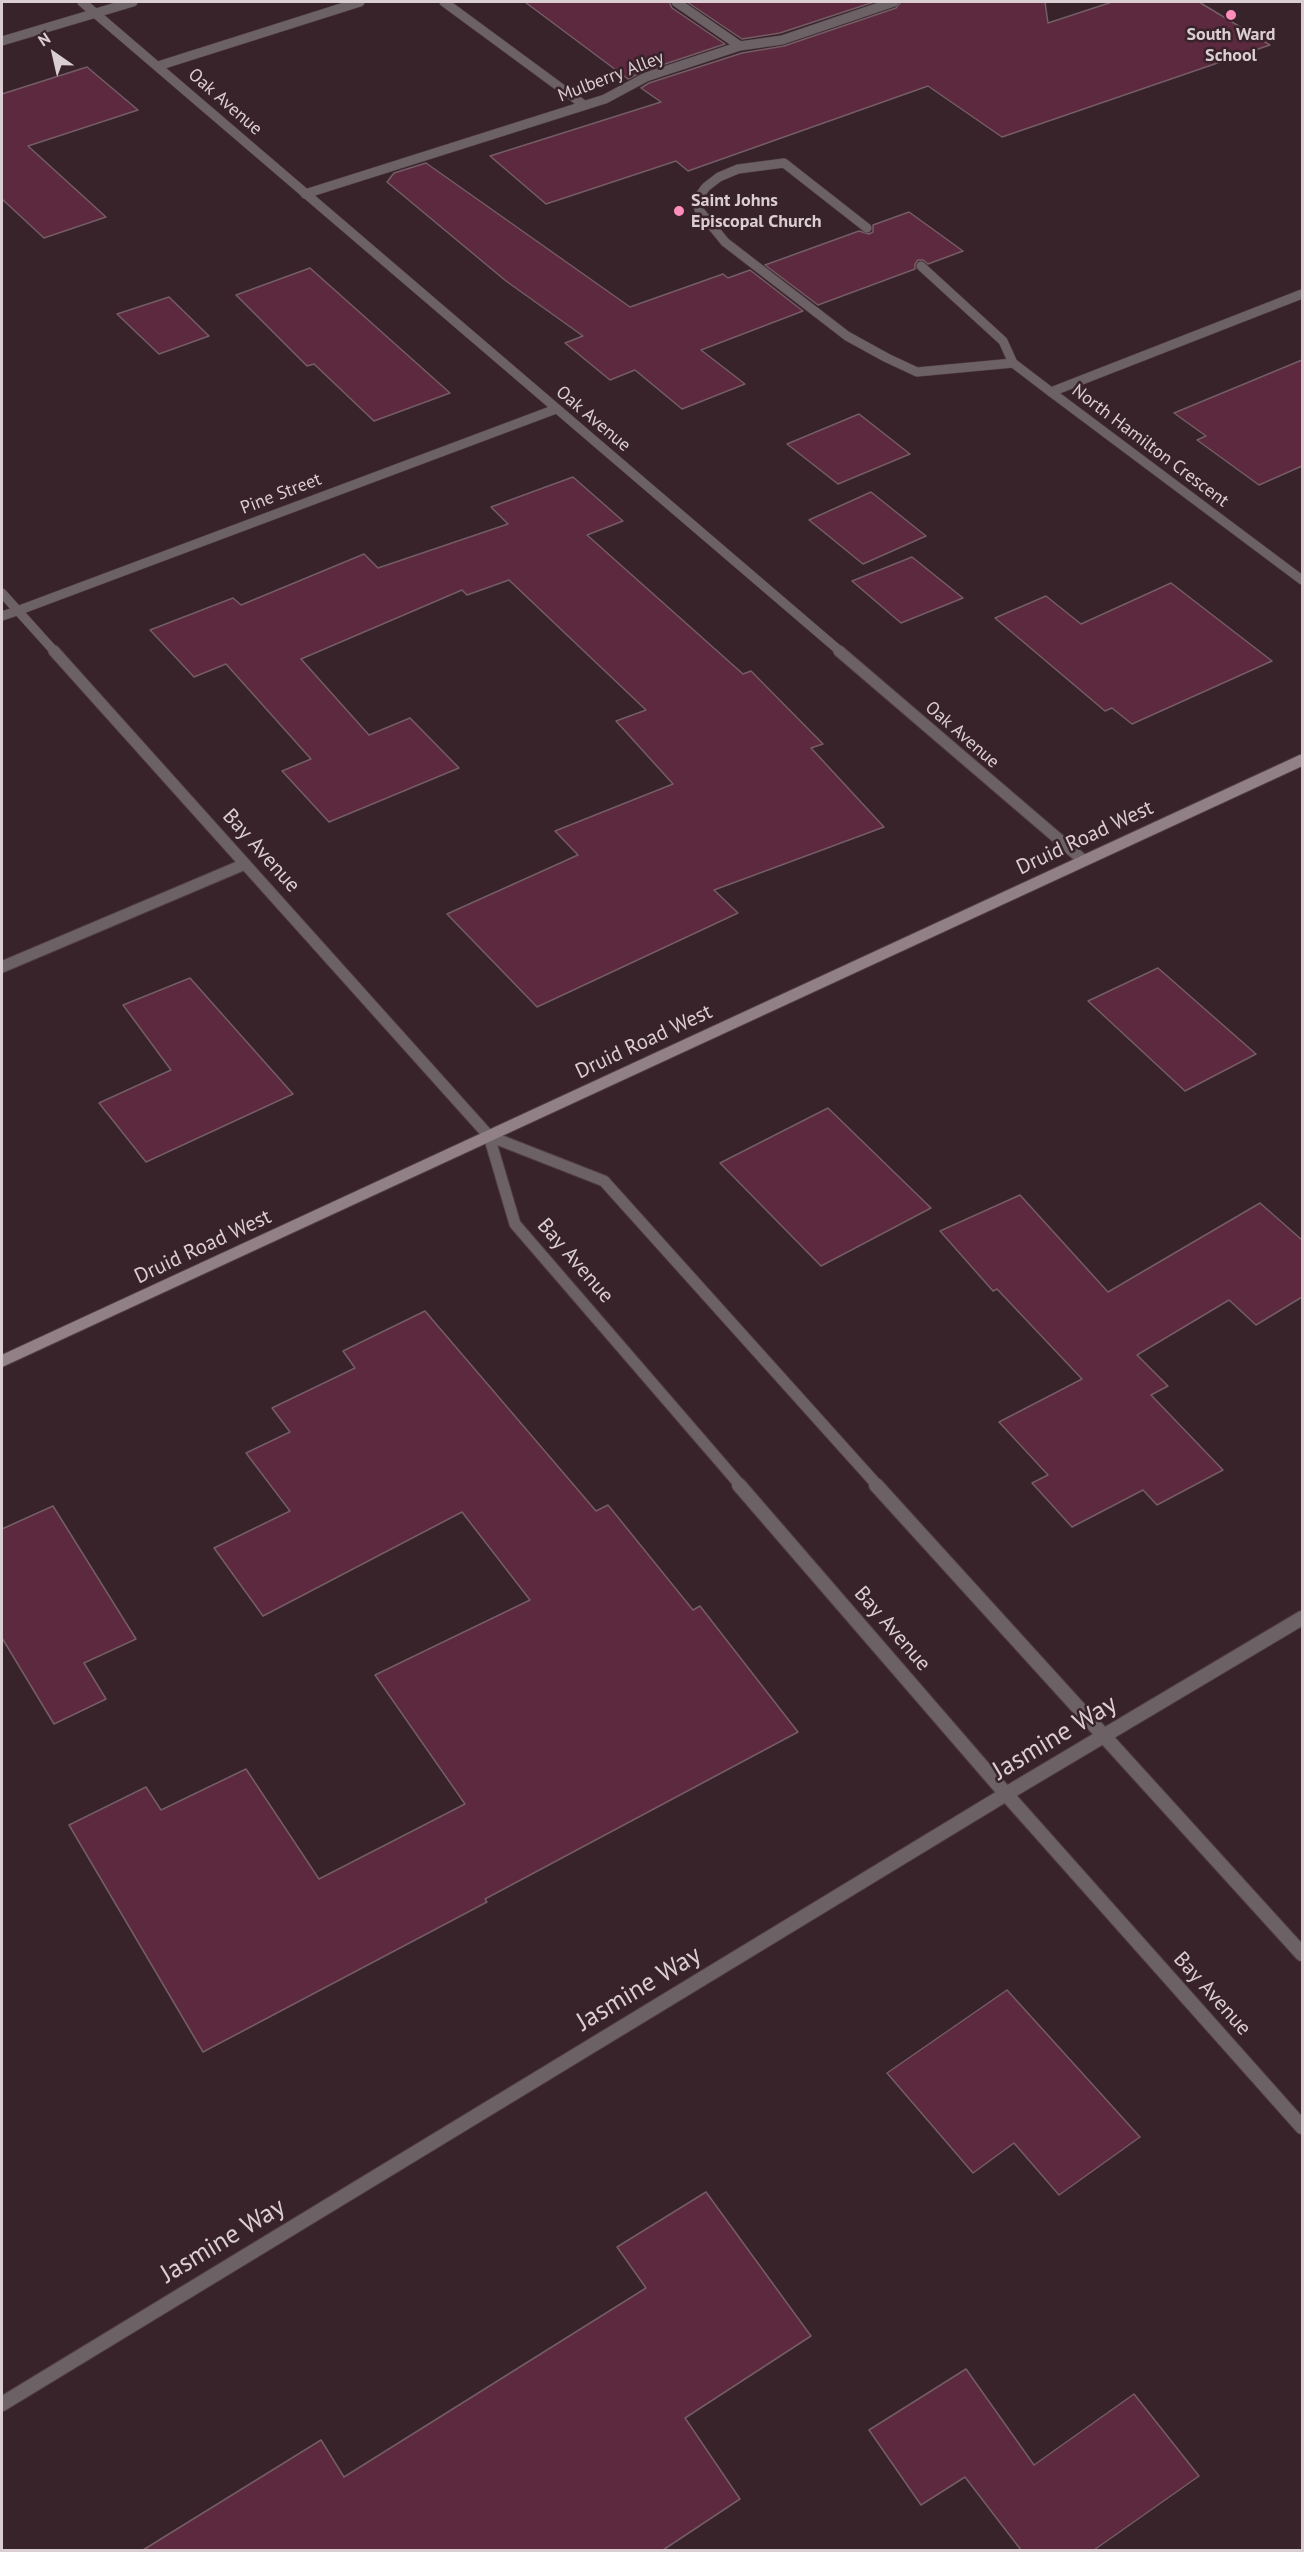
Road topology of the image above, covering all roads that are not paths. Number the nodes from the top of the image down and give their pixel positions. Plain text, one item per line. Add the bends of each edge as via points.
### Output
1 (82, 2) edge
2 (133, 2) edge
3 (360, 2) edge
4 (444, 2) edge
5 (676, 2) edge
6 (894, 2) edge
7 (96, 13) junction
8 (2, 41) edge
9 (740, 46) junction
10 (158, 66) junction
11 (584, 105) junction
12 (305, 194) junction
13 (867, 228) dead end
14 (921, 266) dead end
15 (1302, 294) edge
16 (1013, 363) junction
17 (1051, 392) junction
18 (556, 409) junction
19 (1302, 580) edge
20 (2, 593) edge
21 (17, 611) junction
22 (2, 616) edge
23 (1302, 759) edge
24 (1083, 860) junction
25 (245, 864) junction
26 (2, 967) edge
27 (489, 1136) junction
28 (2, 1362) edge
29 (1302, 1618) edge
30 (1102, 1736) junction
31 (1006, 1794) junction
32 (1302, 1954) edge
33 (1302, 2127) edge
34 (2, 2404) edge

1 - 7 street, Oak Avenue
2 - 7 street
3 - 10 street
4 - 11 street
5 - 9 street
6 - 9 street, Mulberry Alley via 782,40
7 - 8 street
7 - 10 street, Oak Avenue
9 - 11 street, Mulberry Alley via 646,77 605,99
10 - 12 street, Oak Avenue
11 - 12 street, Mulberry Alley
12 - 18 street, Oak Avenue
13 - 16 street via 784,164 738,169 719,177 697,199 699,210 725,242 848,336 887,358 917,372
14 - 16 street via 1003,341
15 - 17 street, North Hamilton Crescent
16 - 17 street
17 - 19 street, North Hamilton Crescent
18 - 21 street, Pine Street
18 - 24 street, Oak Avenue
20 - 21 street, Bay Avenue
21 - 22 street, Pine Street
21 - 25 street, Bay Avenue
23 - 24 street, Druid Road West
24 - 27 street, Druid Road West
25 - 26 street
25 - 27 street, Bay Avenue
27 - 28 street, Druid Road West
27 - 30 street, Bay Avenue via 604,1181
27 - 31 street, Bay Avenue via 515,1224
29 - 30 street, Jasmine Way
30 - 31 street, Jasmine Way
30 - 32 street, Bay Avenue
31 - 33 street, Bay Avenue
31 - 34 street, Jasmine Way

